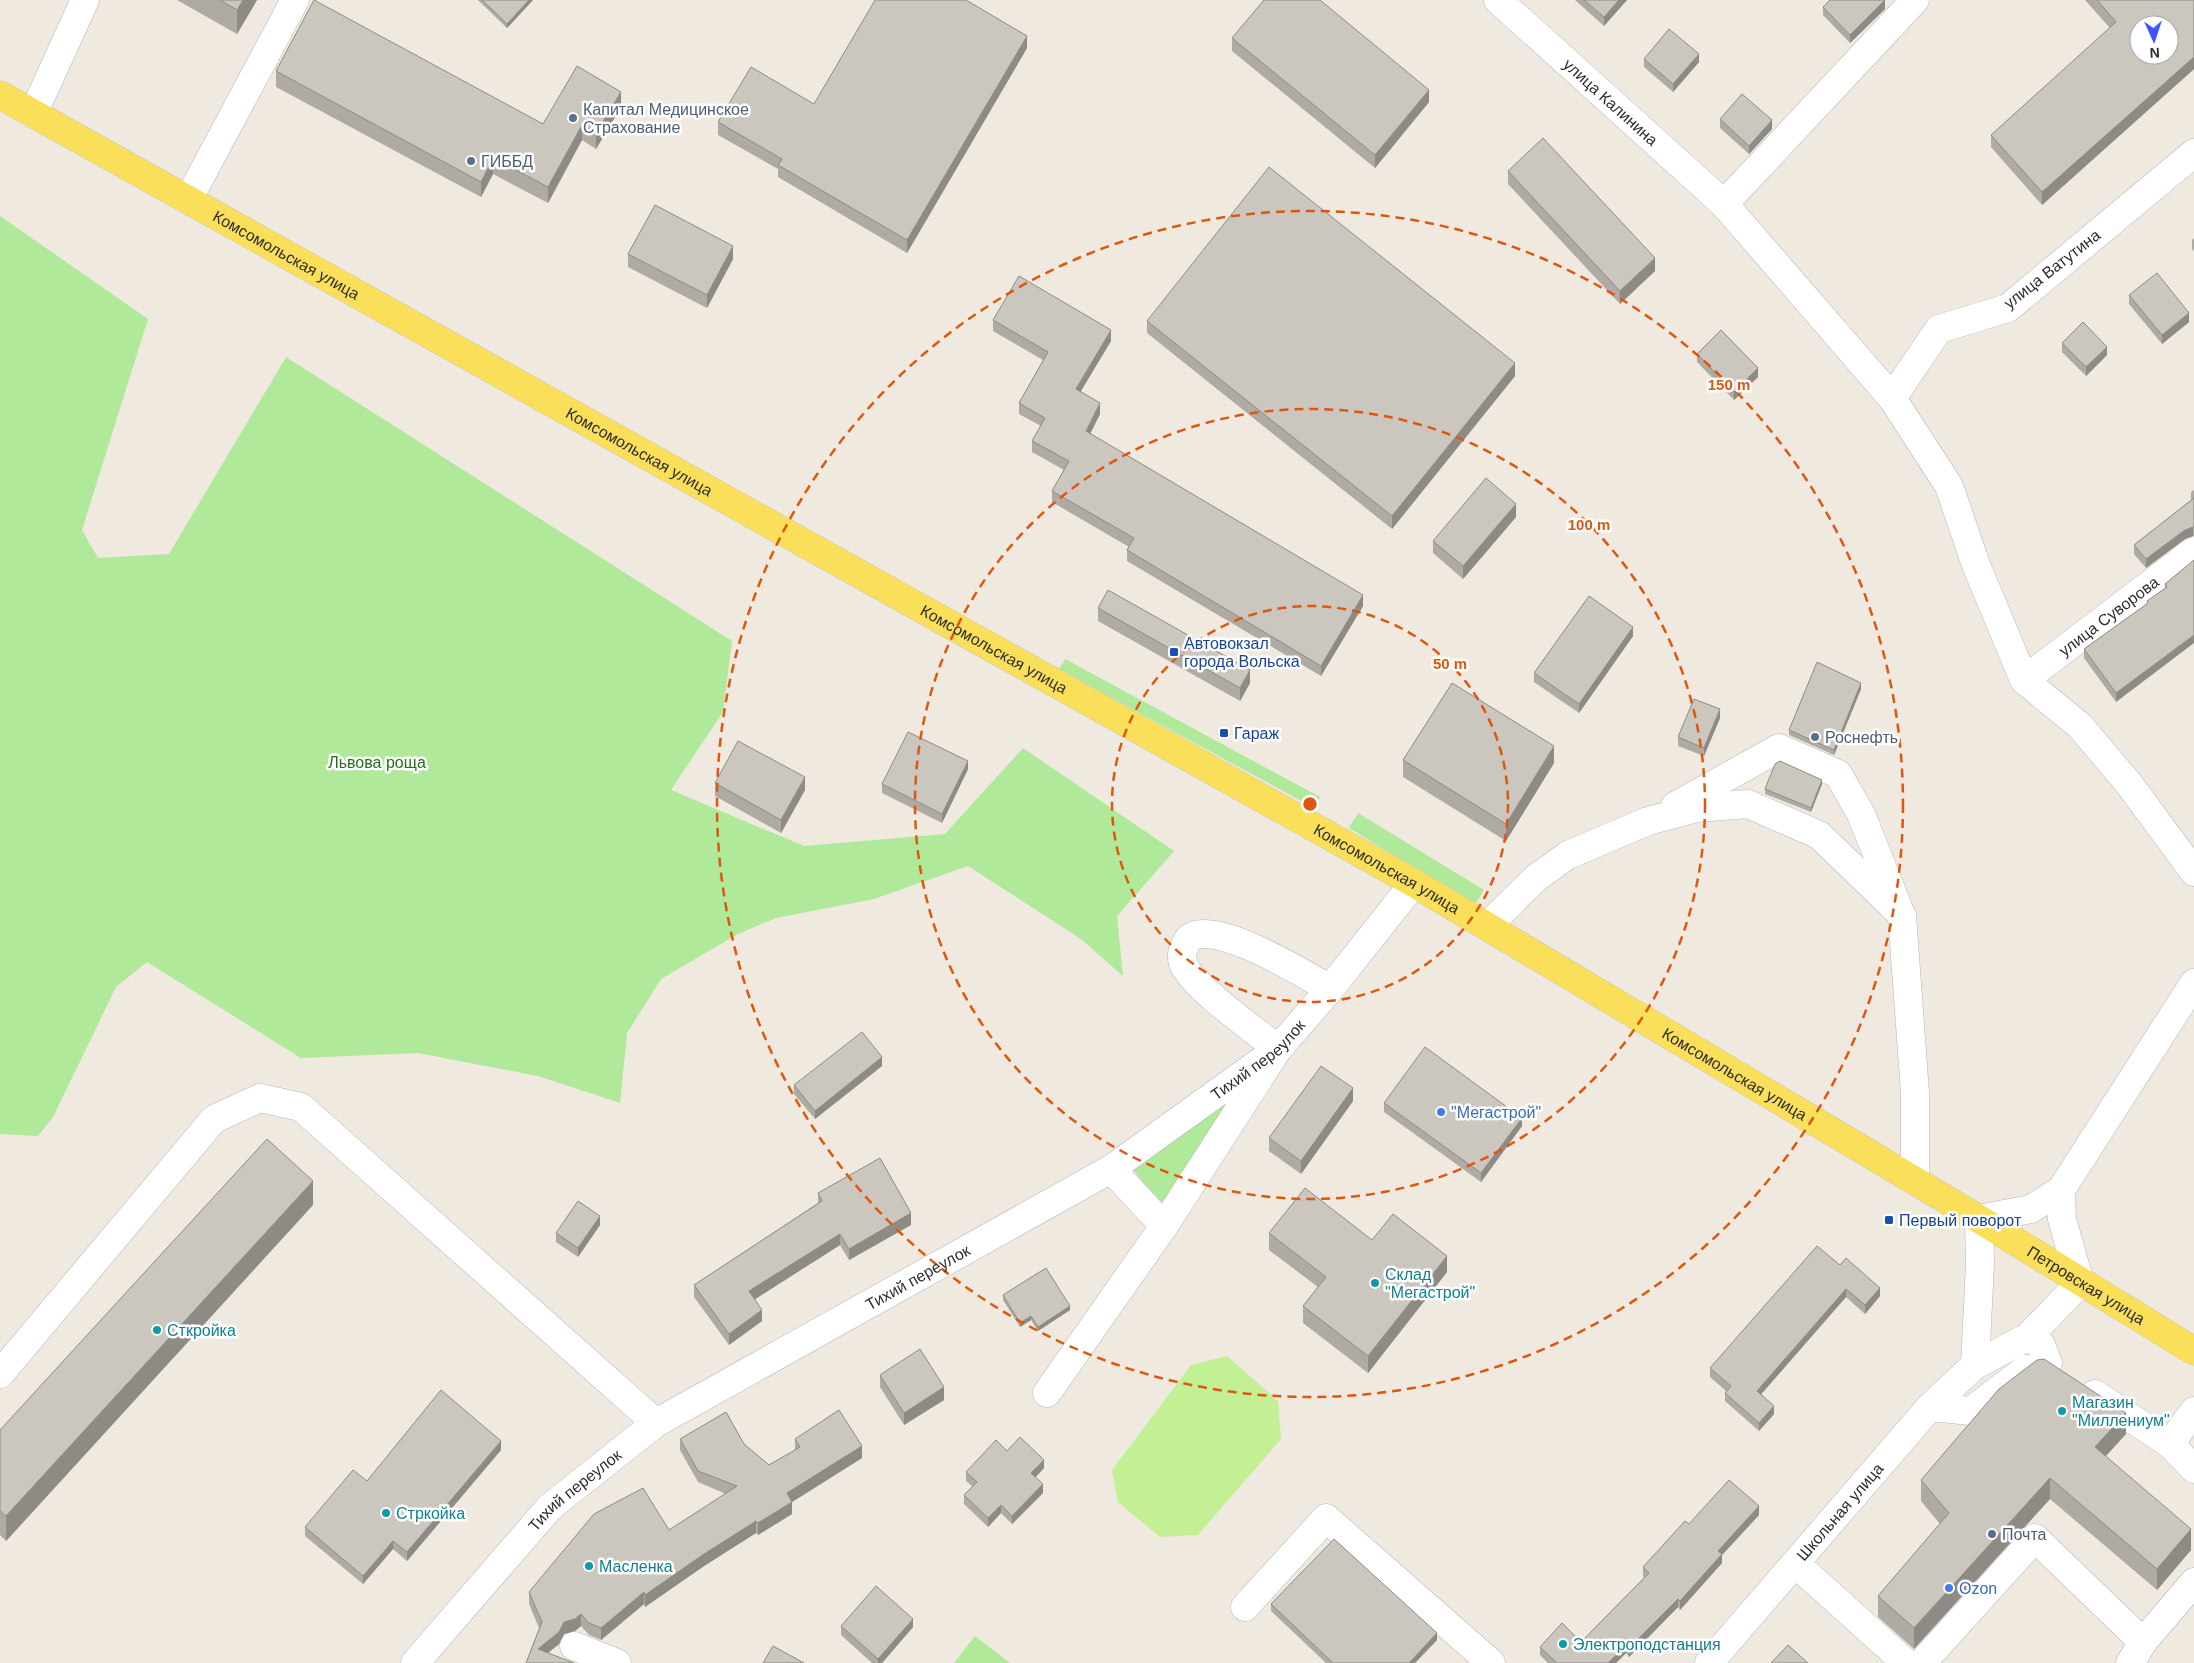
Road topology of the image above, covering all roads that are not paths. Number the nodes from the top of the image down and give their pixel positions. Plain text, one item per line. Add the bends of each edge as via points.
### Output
1 (85, 0) edge
2 (295, 0) edge
3 (1498, 0) edge
4 (1915, 0) edge
5 (0, 95) edge
6 (33, 114) junction
7 (2194, 153) edge
8 (188, 200) junction
9 (1724, 204) junction
10 (1892, 398) junction
11 (2194, 551) edge
12 (2024, 680) junction
13 (1648, 821) junction
14 (2194, 872) edge
15 (1414, 883) junction
16 (1902, 915) junction
17 (1487, 926) junction
18 (2194, 983) edge
19 (1330, 989) junction
20 (1278, 1049) junction
21 (1111, 1169) junction
22 (1915, 1181) junction
23 (2060, 1190) junction
24 (1979, 1219) junction
25 (1164, 1226) junction
26 (2080, 1283) junction
27 (2028, 1337) junction
28 (2194, 1351) edge
29 (2048, 1363) junction
30 (1975, 1365) junction
31 (0, 1374) edge
32 (1047, 1393) dead end
33 (1930, 1407) junction
34 (2194, 1411) edge
35 (656, 1423) junction
36 (2170, 1444) junction
37 (2194, 1468) edge
38 (1796, 1564) junction
39 (2194, 1582) edge
40 (1245, 1607) dead end
41 (574, 1646) dead end
42 (2136, 1653) edge
43 (415, 1663) edge
44 (617, 1663) edge
45 (1491, 1663) edge
46 (1709, 1663) edge
47 (1906, 1663) edge
48 (1922, 1663) edge

1 - 6 street
2 - 8 street
3 - 9 street, улица Калинина
4 - 9 street
5 - 6 main road, Комсомольская улица
6 - 8 main road, Комсомольская улица
7 - 10 street, улица Ватутина via 2008,308 1939,329
8 - 15 main road, Комсомольская улица
9 - 10 street, улица Калинина
10 - 12 street, улица Калинина via 1949,486 1976,565
11 - 12 street, улица Суворова
12 - 14 street via 2080,726 2129,784
13 - 16 street via 1697,808 1748,804 1818,835
13 - 16 street via 1779,748 1838,774 1861,814
13 - 17 street via 1568,855 1536,878
15 - 17 main road, Комсомольская улица
15 - 19 street, Тихий переулок
16 - 22 street via 1915,1093
17 - 22 main road, Комсомольская улица
18 - 23 street
19 - 20 street, Тихий переулок
19 - 20 street via 1251,947 1221,936 1201,933 1188,939 1182,952 1184,965 1202,988
20 - 21 street, Тихий переулок
20 - 25 street
21 - 25 street
21 - 35 street, Тихий переулок
22 - 24 main road, Комсомольская улица
23 - 24 street via 2031,1209
23 - 26 street via 2062,1220
24 - 26 main road, Петровская улица
24 - 30 street
25 - 32 street
26 - 27 street, Школьная улица
26 - 28 main road, Петровская улица
27 - 29 street via 2041,1345
27 - 30 street, Школьная улица
29 - 33 street via 2031,1364 1971,1411
29 - 36 street
30 - 33 street, Школьная улица
31 - 35 street via 214,1119 260,1098 301,1108
33 - 38 street, Школьная улица
34 - 36 street
35 - 43 street, Тихий переулок via 550,1507
36 - 37 street
38 - 46 street, Школьная улица
38 - 47 street
39 - 42 street
40 - 45 street via 1326,1518
41 - 44 street
42 - 48 street via 2035,1538

